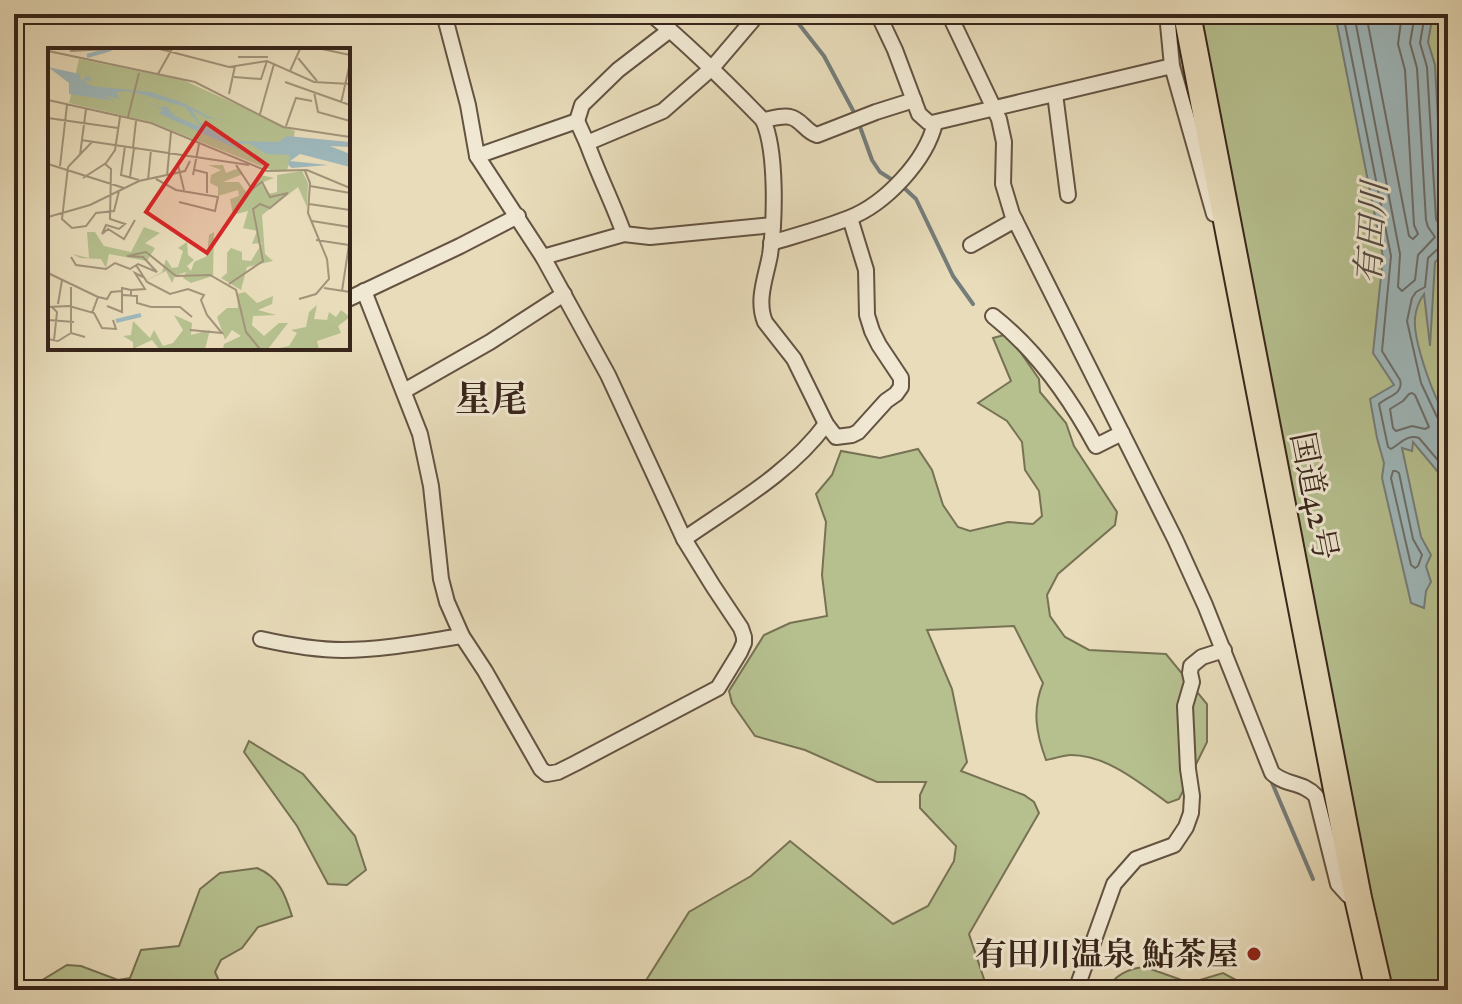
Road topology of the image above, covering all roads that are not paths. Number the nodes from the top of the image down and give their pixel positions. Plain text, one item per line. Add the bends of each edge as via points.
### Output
1 (444, 14) edge
2 (651, 14) edge
3 (758, 14) edge
4 (878, 14) edge
5 (949, 14) edge
6 (1167, 14) edge
7 (1187, 14) edge
8 (670, 30) junction
9 (1172, 66) junction
10 (712, 68) junction
11 (1055, 94) junction
12 (914, 100) junction
13 (994, 109) junction
14 (763, 120) junction
15 (577, 121) junction
16 (935, 123) junction
17 (587, 143) junction
18 (477, 156) junction
19 (1068, 195) dead end
20 (518, 216) junction
21 (850, 218) junction
22 (1015, 220) junction
23 (773, 225) junction
24 (624, 234) junction
25 (1231, 240) junction
26 (771, 243) junction
27 (971, 245) dead end
28 (543, 257) junction
29 (364, 291) junction
30 (564, 294) junction
31 (350, 298) edge
32 (993, 316) dead end
33 (404, 391) junction
34 (826, 424) junction
35 (1122, 433) junction
36 (684, 539) junction
37 (462, 636) junction
38 (261, 639) dead end
39 (1224, 650) junction
40 (1358, 898) junction
41 (1076, 990) edge
42 (1379, 990) edge

1 - 18 street
2 - 8 street
3 - 10 street
4 - 12 street
5 - 13 street
6 - 9 street
7 - 25 highway, 国道42号
8 - 10 street
8 - 15 street via 600,87 582,105
9 - 11 street
9 - 25 street via 1215,219
10 - 14 street
10 - 17 street via 663,111
11 - 13 street
11 - 19 street
12 - 14 street via 817,135 790,117
12 - 16 street via 923,118
13 - 16 street
13 - 22 street via 1004,142 1003,184
14 - 23 street via 770,138
15 - 17 street
15 - 18 street
16 - 21 street via 921,156 903,178
17 - 24 street
18 - 20 street
20 - 28 street
20 - 29 street
21 - 26 street
21 - 34 street via 866,270 869,323 898,371 901,387 852,435 836,437
22 - 27 street
22 - 35 street
23 - 24 street via 650,237
23 - 26 street
24 - 28 street
25 - 40 highway, 国道42号
26 - 34 street via 762,315 794,359
28 - 30 street
29 - 31 street
29 - 33 street
30 - 33 street
30 - 36 street
32 - 35 street via 1051,377 1096,446
33 - 37 street via 427,459 441,579
34 - 36 street via 775,476
35 - 39 street
36 - 37 street via 741,628 740,652 718,688 558,772 541,769
37 - 38 street via 342,650
39 - 40 street via 1272,773 1316,796 1338,884
39 - 41 street via 1191,666 1185,706 1192,796 1186,827 1174,845 1136,859 1114,884
40 - 42 highway, 国道42号

